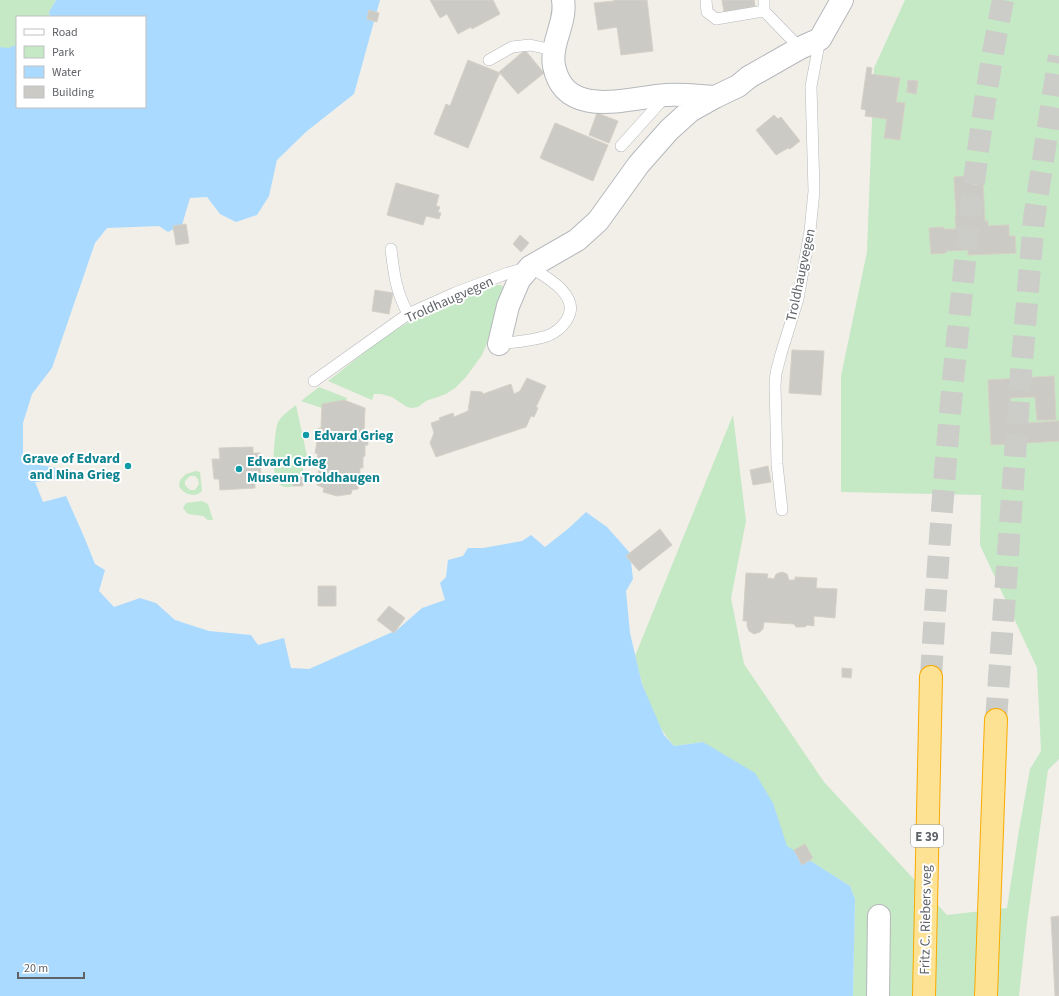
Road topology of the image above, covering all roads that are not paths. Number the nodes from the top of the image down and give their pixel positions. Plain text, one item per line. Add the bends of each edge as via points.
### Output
1 (563, 0) edge
2 (706, 0) edge
3 (842, 0) edge
4 (764, 6) edge
5 (820, 39) junction
6 (800, 48) junction
7 (553, 50) junction
8 (489, 60) dead end
9 (667, 95) junction
10 (715, 97) junction
11 (621, 146) dead end
12 (391, 249) dead end
13 (530, 268) junction
14 (408, 314) junction
15 (499, 344) joint
16 (314, 381) dead end
17 (782, 510) dead end
18 (931, 677) tunnel mouth
19 (996, 720) tunnel mouth
20 (879, 916) dead end
21 (878, 996) edge
22 (924, 996) edge
23 (986, 996) edge

1 - 7 street, Troldhaugvegen via 564,11
2 - 4 lane via 707,12 716,19
3 - 5 street, Troldhaugvegen
4 - 6 lane
5 - 6 street, Troldhaugvegen
5 - 17 lane, Troldhaugvegen via 810,86 814,191 810,231 798,299 776,372 777,464
6 - 10 street, Troldhaugvegen
7 - 8 lane via 530,45 512,47
7 - 9 street, Troldhaugvegen via 559,82 583,100 620,102
9 - 10 street, Troldhaugvegen
9 - 11 lane
10 - 13 street, Troldhaugvegen via 690,111 669,130 639,164 598,221 577,240
12 - 14 lane via 398,292
13 - 14 lane, Troldhaugvegen via 508,273
13 - 15 street, Troldhaugvegen via 519,280 508,306
13 - 15 lane, Troldhaugvegen via 546,276 568,298 571,308 568,319 549,335 533,340
14 - 16 lane, Troldhaugvegen
18 - 22 highway, Fritz C. Riebers veg / E 39
19 - 23 highway
20 - 21 street

